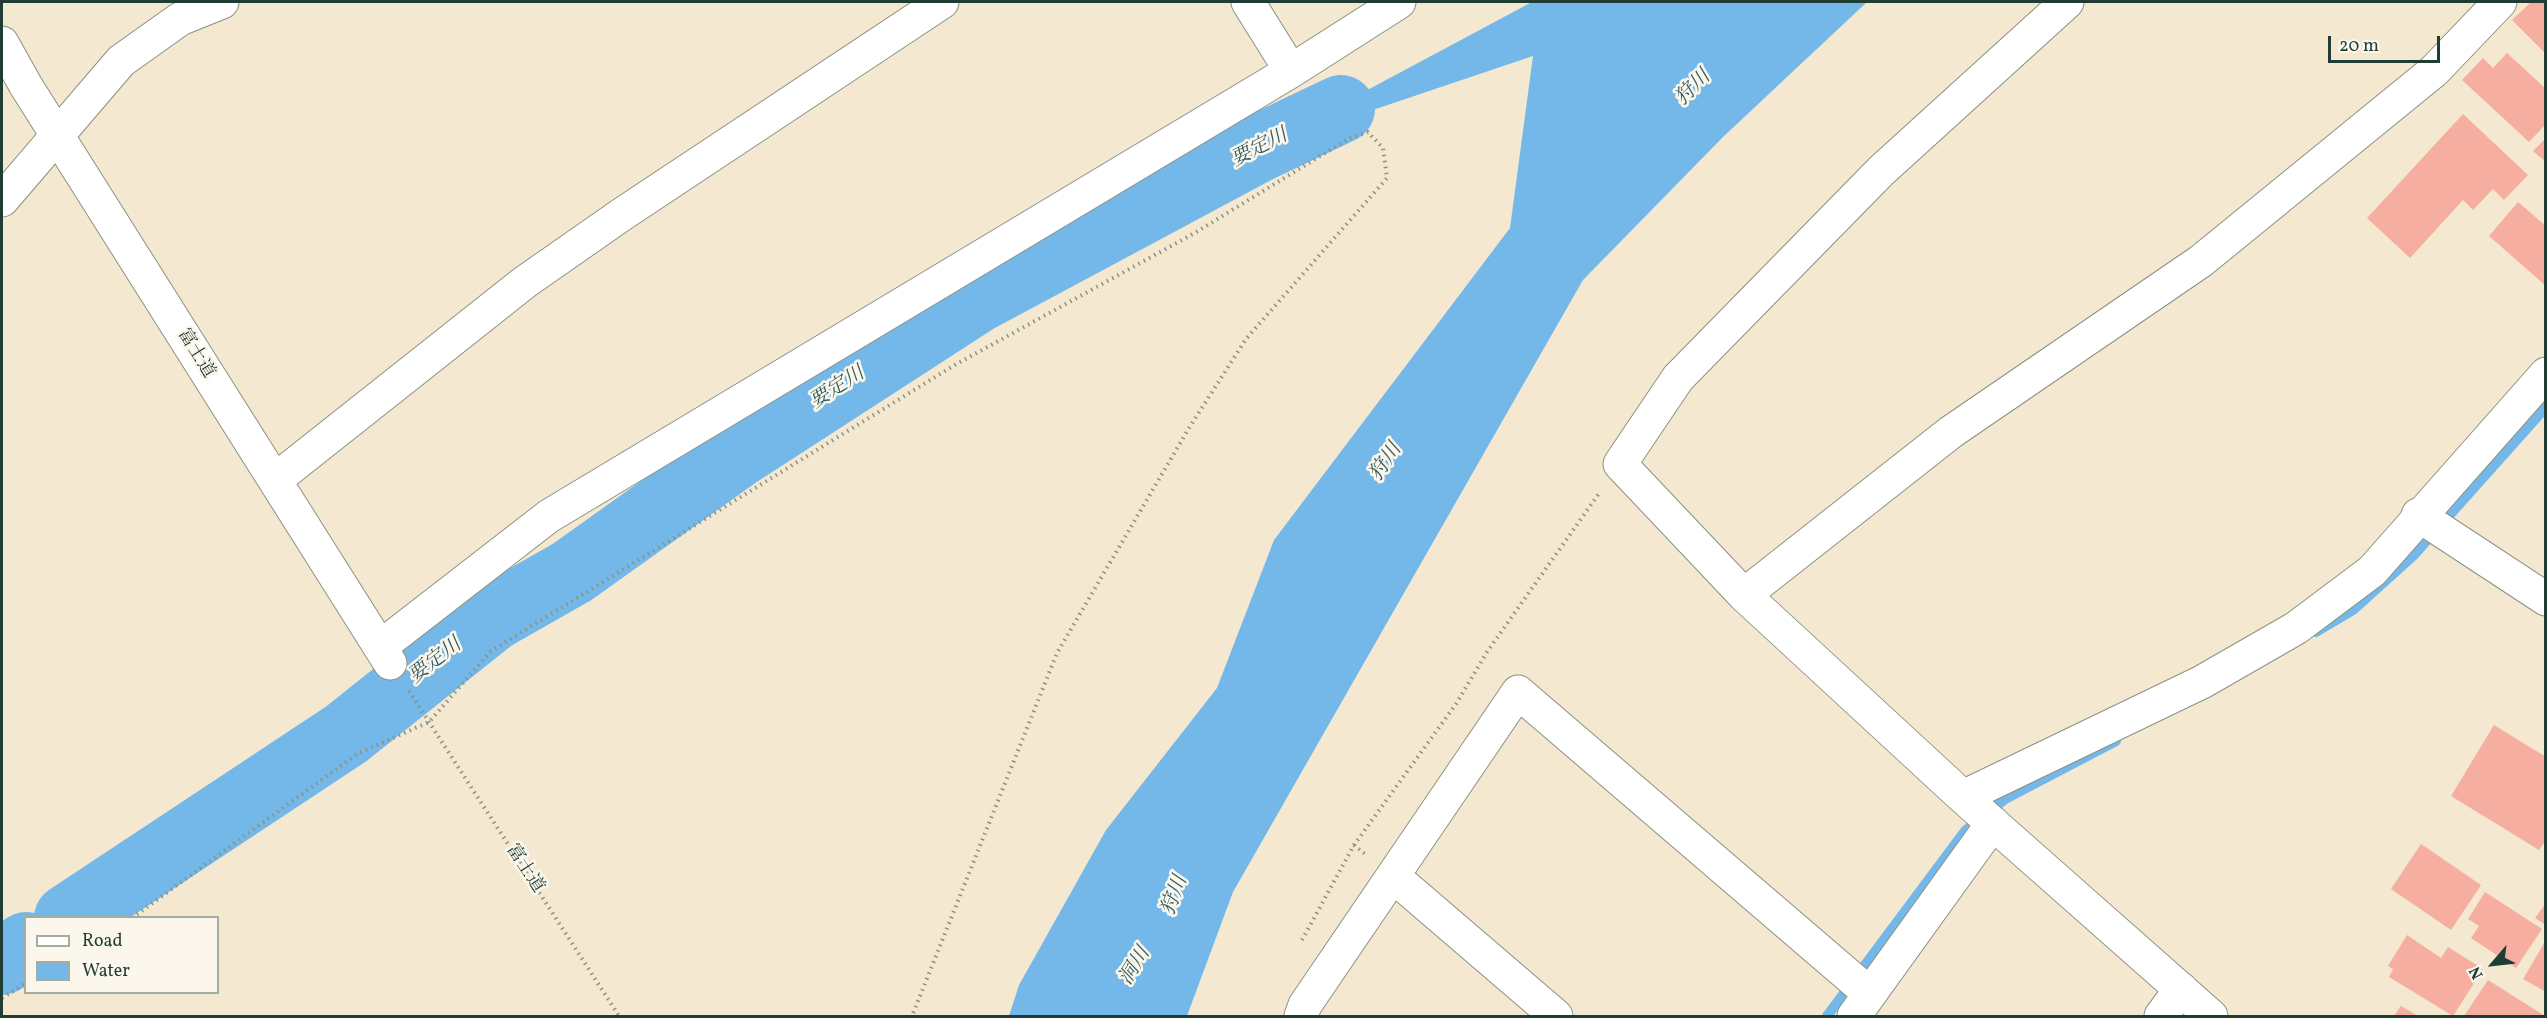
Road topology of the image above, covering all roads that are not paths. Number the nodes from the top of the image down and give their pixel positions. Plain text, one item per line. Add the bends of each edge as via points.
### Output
1 (222, 2) edge
2 (942, 2) edge
3 (1248, 2) edge
4 (1399, 2) edge
5 (2067, 2) edge
6 (2500, 2) edge
7 (2, 43) edge
8 (1291, 71) junction
9 (14, 91) edge
10 (56, 133) junction
11 (2, 200) edge
12 (2546, 374) edge
13 (275, 480) junction
14 (2418, 515) junction
15 (1744, 595) junction
16 (2546, 599) edge
17 (1963, 797) junction
18 (1993, 823) junction
19 (1394, 877) junction
20 (2181, 989) junction
21 (1862, 1005) edge
22 (1301, 1017) edge
23 (1556, 1017) edge
24 (2161, 1017) edge
25 (2211, 1017) edge

1 - 10 street via 180,19 121,60
2 - 13 street via 525,282
3 - 8 street
4 - 8 street
5 - 15 street via 1881,171 1678,378 1620,464
6 - 15 street via 2434,71 2210,254 1951,432
7 - 9 street, 富士道
8 - 13 street, 富士道 via 549,516 385,655
9 - 10 street, 富士道
10 - 11 street
10 - 13 street, 富士道
12 - 14 street
14 - 16 street
14 - 17 street via 2372,572 2296,628 2202,682
15 - 17 street
17 - 18 street
18 - 20 street
18 - 21 street
19 - 21 street via 1518,692
19 - 22 street via 1305,1005
19 - 23 street
20 - 24 street
20 - 25 street

